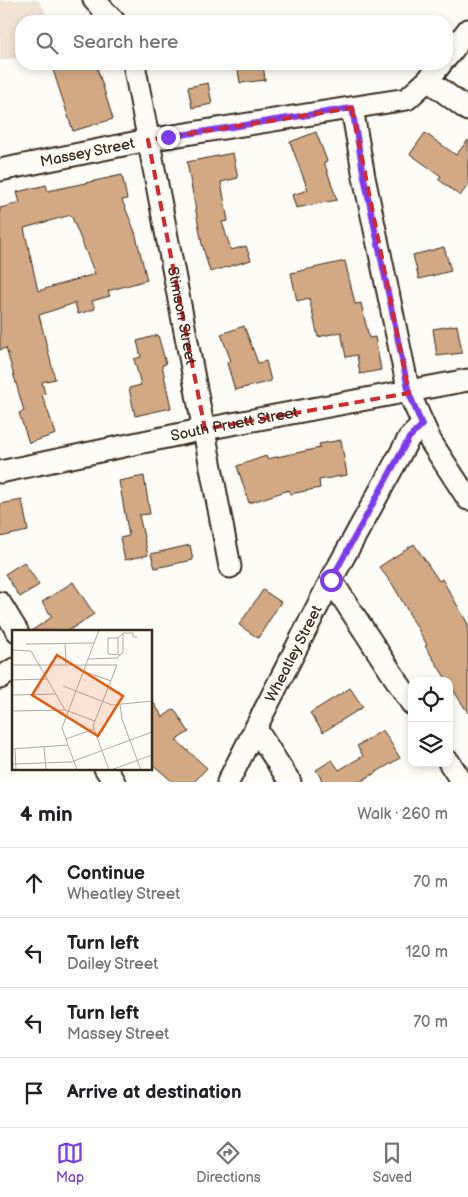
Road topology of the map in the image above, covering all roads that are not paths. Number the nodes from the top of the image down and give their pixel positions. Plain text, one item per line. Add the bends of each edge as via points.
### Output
1 (94, 0) edge
2 (108, 15) edge
3 (468, 30) edge
4 (453, 49) edge
5 (135, 70) edge
6 (435, 72) edge
7 (352, 108) junction
8 (468, 110) edge
9 (148, 140) junction
10 (0, 170) edge
11 (468, 380) edge
12 (409, 393) junction
13 (422, 425) junction
14 (205, 429) junction
15 (0, 472) edge
16 (468, 499) edge
17 (230, 567) dead end
18 (331, 580) junction
19 (0, 604) edge
20 (16, 630) edge
21 (12, 669) edge
22 (0, 678) edge
23 (408, 698) edge
24 (256, 729) junction
25 (452, 767) edge
26 (106, 770) edge
27 (114, 782) edge
28 (228, 782) edge
29 (290, 782) edge
30 (462, 782) edge

1 - 2 street
3 - 4 street
5 - 9 street, Stimson Street
6 - 7 street, Massey Street via 407,99
6 - 8 street
7 - 9 street, Massey Street
7 - 12 street
9 - 10 street, Massey Street
9 - 14 street, Stimson Street
11 - 12 street, South Pruett Street
12 - 13 street
12 - 14 street, South Pruett Street
13 - 16 street
13 - 18 street, Wheatley Street via 409,438
14 - 15 street, South Pruett Street
14 - 17 street, Stimson Street
18 - 23 street
18 - 24 street, Wheatley Street
19 - 20 street
21 - 22 street
24 - 28 street, Wheatley Street
24 - 29 street
25 - 30 street
26 - 27 street

